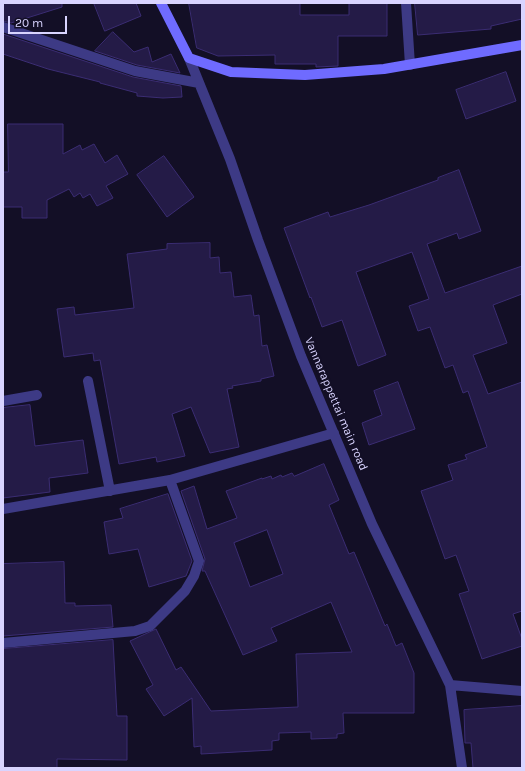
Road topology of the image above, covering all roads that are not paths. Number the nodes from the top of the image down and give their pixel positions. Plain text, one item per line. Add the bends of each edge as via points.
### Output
1 (161, 3) edge
2 (406, 3) edge
3 (3, 27) edge
4 (522, 45) edge
5 (189, 58) junction
6 (410, 65) junction
7 (199, 83) junction
8 (88, 381) dead end
9 (36, 395) dead end
10 (3, 401) edge
11 (334, 433) junction
12 (170, 480) junction
13 (110, 491) junction
14 (3, 508) edge
15 (3, 643) edge
16 (450, 685) junction
17 (522, 691) edge
18 (462, 768) edge

1 - 5 main road
2 - 6 street
3 - 7 street via 135,71
4 - 6 main road
5 - 6 main road via 231,72 305,75
5 - 7 street, Vannarappettai main road
7 - 11 street, Vannarappettai main road via 230,159 299,348
8 - 13 street
9 - 10 street
11 - 12 street
11 - 16 street, Vannarappettai main road via 372,524
12 - 13 street
12 - 15 street via 199,561 185,591 159,618 150,626 135,631
13 - 14 street
16 - 17 street
16 - 18 street, Vannarappettai main road

